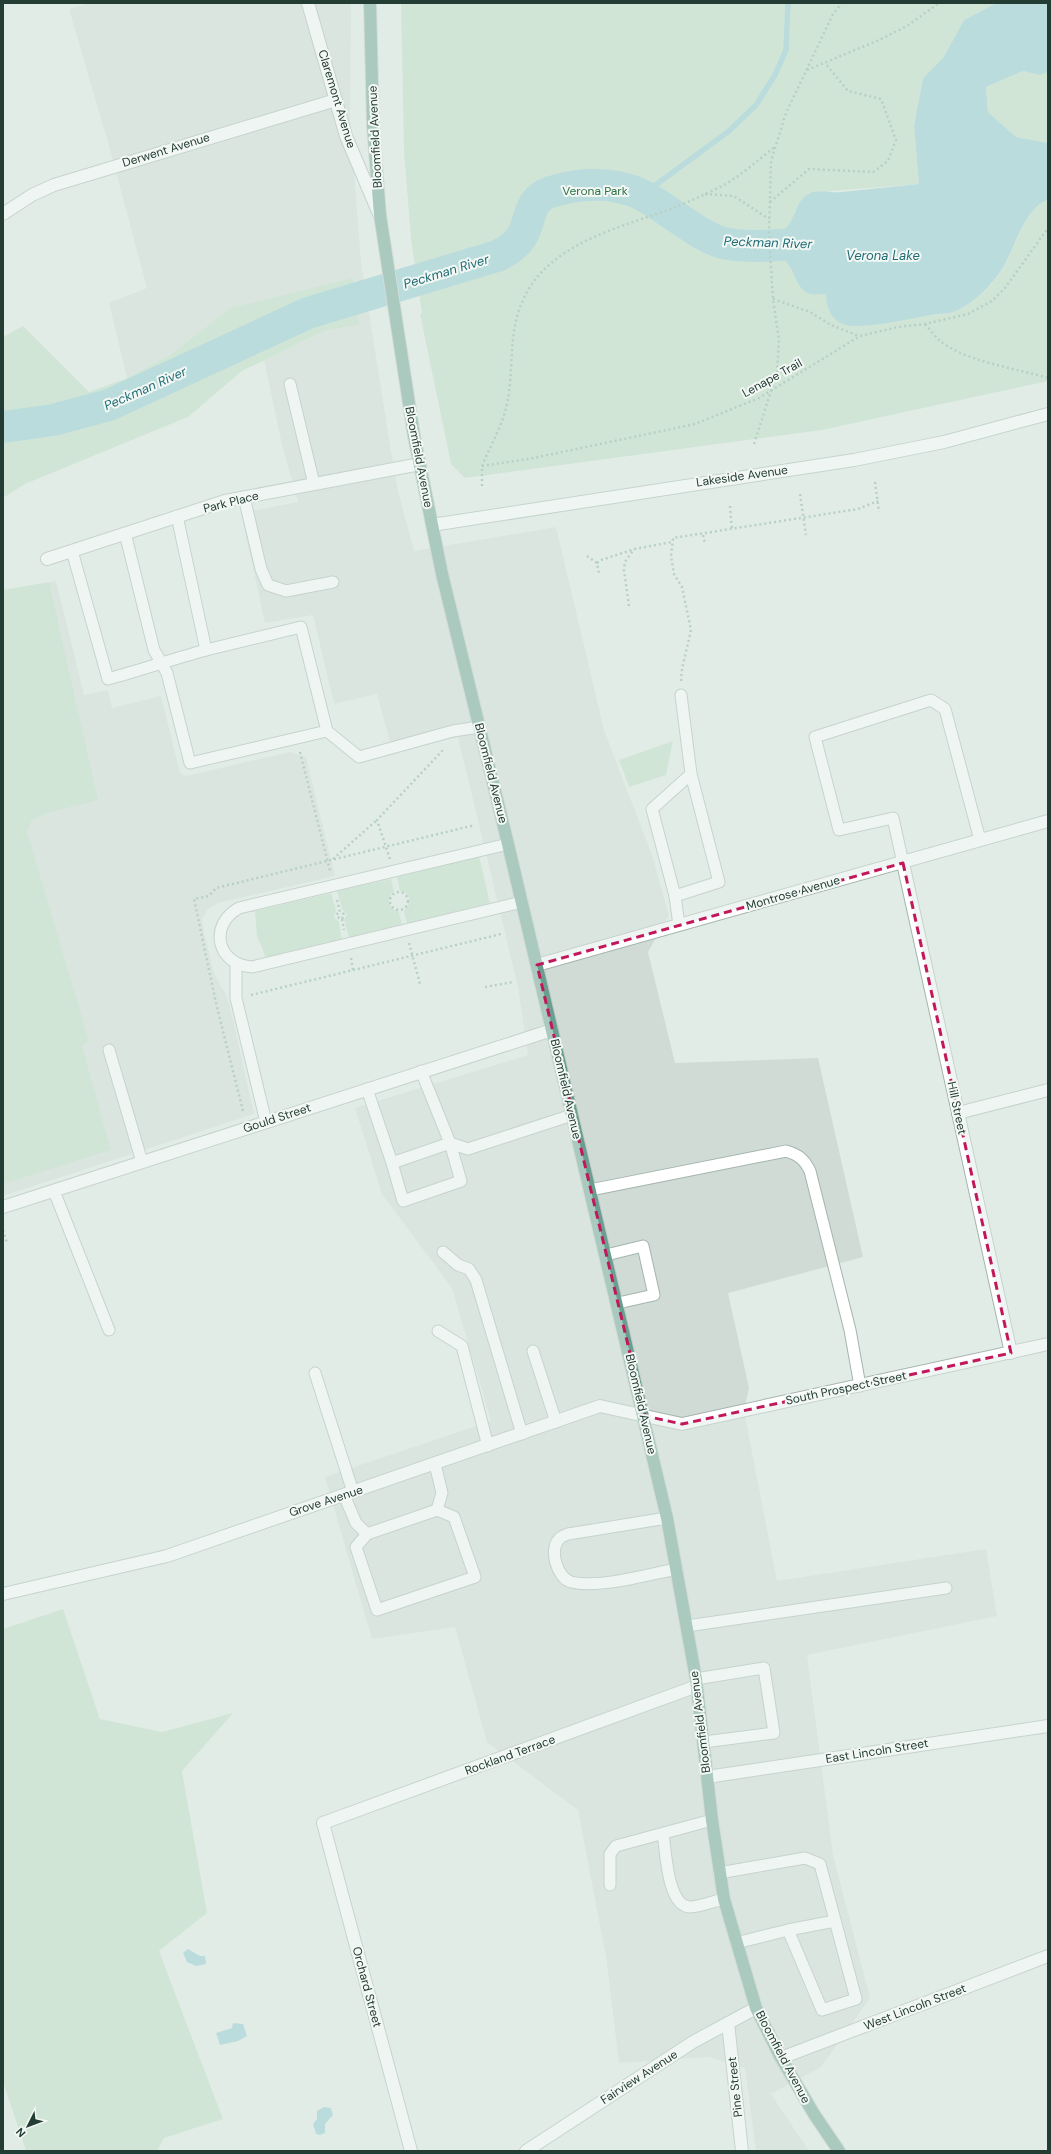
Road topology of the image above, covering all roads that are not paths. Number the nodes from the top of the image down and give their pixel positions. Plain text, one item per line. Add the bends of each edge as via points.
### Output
1 (308, 3) edge
2 (370, 3) edge
3 (336, 100) junction
4 (3, 214) edge
5 (380, 215) junction
6 (290, 384) dead end
7 (1048, 414) edge
8 (420, 464) junction
9 (314, 484) junction
10 (244, 497) junction
11 (177, 516) junction
12 (432, 525) junction
13 (125, 533) junction
14 (72, 551) junction
15 (46, 559) dead end
16 (333, 582) dead end
17 (206, 650) junction
18 (162, 664) junction
19 (681, 695) road end
20 (479, 727) junction
21 (327, 731) junction
22 (691, 774) junction
23 (1048, 821) edge
24 (980, 840) junction
25 (508, 844) junction
26 (903, 863) junction
27 (675, 896) junction
28 (522, 902) junction
29 (679, 925) junction
30 (236, 964) junction
31 (537, 965) junction
32 (552, 1030) junction
33 (109, 1050) dead end
34 (420, 1071) junction
35 (367, 1089) junction
36 (1048, 1090) edge
37 (958, 1113) junction
38 (572, 1115) junction
39 (266, 1122) junction
40 (450, 1143) junction
41 (142, 1162) junction
42 (392, 1163) junction
43 (590, 1190) junction
44 (54, 1191) junction
45 (3, 1207) edge
46 (443, 1252) dead end
47 (606, 1255) junction
48 (618, 1303) junction
49 (109, 1330) dead end
50 (438, 1332) dead end
51 (1048, 1344) edge
52 (533, 1351) dead end
53 (1010, 1352) junction
54 (315, 1373) dead end
55 (860, 1386) junction
56 (645, 1416) junction
57 (556, 1422) junction
58 (522, 1434) junction
59 (488, 1446) junction
60 (434, 1464) junction
61 (349, 1494) junction
62 (437, 1510) junction
63 (667, 1518) junction
64 (367, 1534) junction
65 (677, 1569) junction
66 (946, 1588) dead end
67 (3, 1594) edge
68 (687, 1626) junction
69 (696, 1683) junction
70 (1048, 1726) edge
71 (704, 1742) junction
72 (707, 1777) junction
73 (712, 1820) junction
74 (323, 1823) joint
75 (663, 1834) junction
76 (718, 1873) junction
77 (610, 1885) dead end
78 (724, 1899) junction
79 (835, 1922) junction
80 (788, 1930) junction
81 (736, 1943) junction
82 (1048, 1956) edge
83 (756, 2008) junction
84 (728, 2023) junction
85 (781, 2058) junction
86 (411, 2151) edge
87 (526, 2151) edge
88 (742, 2151) edge
89 (839, 2151) edge

1 - 3 street, Claremont Avenue
2 - 5 main road, Bloomfield Avenue
3 - 4 street, Derwent Avenue via 54,185 32,195
3 - 5 street, Claremont Avenue via 346,136
5 - 8 main road, Bloomfield Avenue
6 - 9 lane
7 - 12 street, Lakeside Avenue via 944,442 854,460 620,494
8 - 9 street, Park Place
8 - 12 main road, Bloomfield Avenue
9 - 10 street, Park Place
10 - 11 street, Park Place
10 - 16 lane via 261,569 268,585 286,592
11 - 13 street, Park Place
11 - 17 lane
12 - 20 main road, Bloomfield Avenue
13 - 14 street, Park Place
13 - 18 lane via 154,650
14 - 15 street, Park Place
14 - 18 lane via 108,679
17 - 18 lane
17 - 21 lane via 301,627
18 - 21 lane via 167,673 190,763
19 - 22 lane
20 - 21 lane via 452,731 359,757
20 - 25 main road, Bloomfield Avenue
22 - 27 lane via 652,809
22 - 27 lane via 719,882
23 - 24 street, Montrose Avenue
24 - 26 street, Montrose Avenue
24 - 26 lane via 945,709 936,703 931,700 815,737 839,830 893,818
25 - 28 main road, Bloomfield Avenue
25 - 30 lane via 239,908 227,917 220,930 224,953
26 - 29 street, Montrose Avenue
26 - 37 street, Hill Street
27 - 29 lane
28 - 30 lane via 260,966 244,967
28 - 31 main road, Bloomfield Avenue
29 - 31 street, Montrose Avenue
30 - 39 lane via 236,998
31 - 32 main road, Bloomfield Avenue
32 - 34 street, Gould Street
32 - 38 main road, Bloomfield Avenue
33 - 41 lane
34 - 35 street, Gould Street
34 - 40 lane
35 - 39 street, Gould Street
35 - 42 lane
36 - 37 street
37 - 53 street, Hill Street
38 - 40 lane via 468,1149
38 - 43 main road, Bloomfield Avenue
39 - 41 street, Gould Street
40 - 42 lane
40 - 42 lane via 461,1181 403,1201
41 - 44 street, Gould Street
43 - 47 main road, Bloomfield Avenue
43 - 55 lane via 786,1151 797,1154 805,1160 810,1171 850,1330
44 - 45 street, Gould Street
44 - 49 lane
46 - 58 lane via 458,1265 469,1269 476,1280
47 - 48 main road, Bloomfield Avenue
47 - 48 lane via 643,1246 654,1294
48 - 56 main road, Bloomfield Avenue
50 - 59 lane via 462,1346
51 - 53 street, South Prospect Street
52 - 57 lane
53 - 55 street, South Prospect Street
54 - 61 lane
55 - 56 street, South Prospect Street via 682,1424
56 - 57 street, Grove Avenue via 600,1406
56 - 63 main road, Bloomfield Avenue
57 - 58 street, Grove Avenue
58 - 59 street, Grove Avenue
59 - 60 street, Grove Avenue
60 - 61 street, Grove Avenue
60 - 62 lane via 442,1493
61 - 64 lane via 356,1523
61 - 67 street, Grove Avenue via 167,1556
62 - 64 lane
62 - 64 lane via 454,1517 475,1577 377,1610 356,1546
63 - 65 main road, Bloomfield Avenue
63 - 65 lane via 568,1534 559,1538 555,1548 557,1566 561,1576 570,1582 607,1582
65 - 68 main road, Bloomfield Avenue
66 - 68 lane
68 - 69 main road, Bloomfield Avenue
69 - 71 main road, Bloomfield Avenue
69 - 71 lane via 764,1668 774,1733
69 - 74 street, Rockland Terrace
70 - 72 street, East Lincoln Street
71 - 72 main road, Bloomfield Avenue
72 - 73 main road, Bloomfield Avenue
73 - 75 lane
73 - 76 main road, Bloomfield Avenue
74 - 86 street, Orchard Street
75 - 77 lane via 616,1846 610,1854
75 - 78 lane via 672,1889 678,1902 690,1907
76 - 78 main road, Bloomfield Avenue
76 - 79 lane via 805,1858 820,1864
78 - 81 main road, Bloomfield Avenue
79 - 80 lane
79 - 80 lane via 856,1999 822,2010
80 - 81 lane
81 - 83 main road, Bloomfield Avenue
82 - 85 street, West Lincoln Street
83 - 84 street, Fairview Avenue
83 - 85 main road, Bloomfield Avenue
84 - 87 street, Fairview Avenue via 693,2042
84 - 88 street, Pine Street
85 - 89 main road, Bloomfield Avenue

